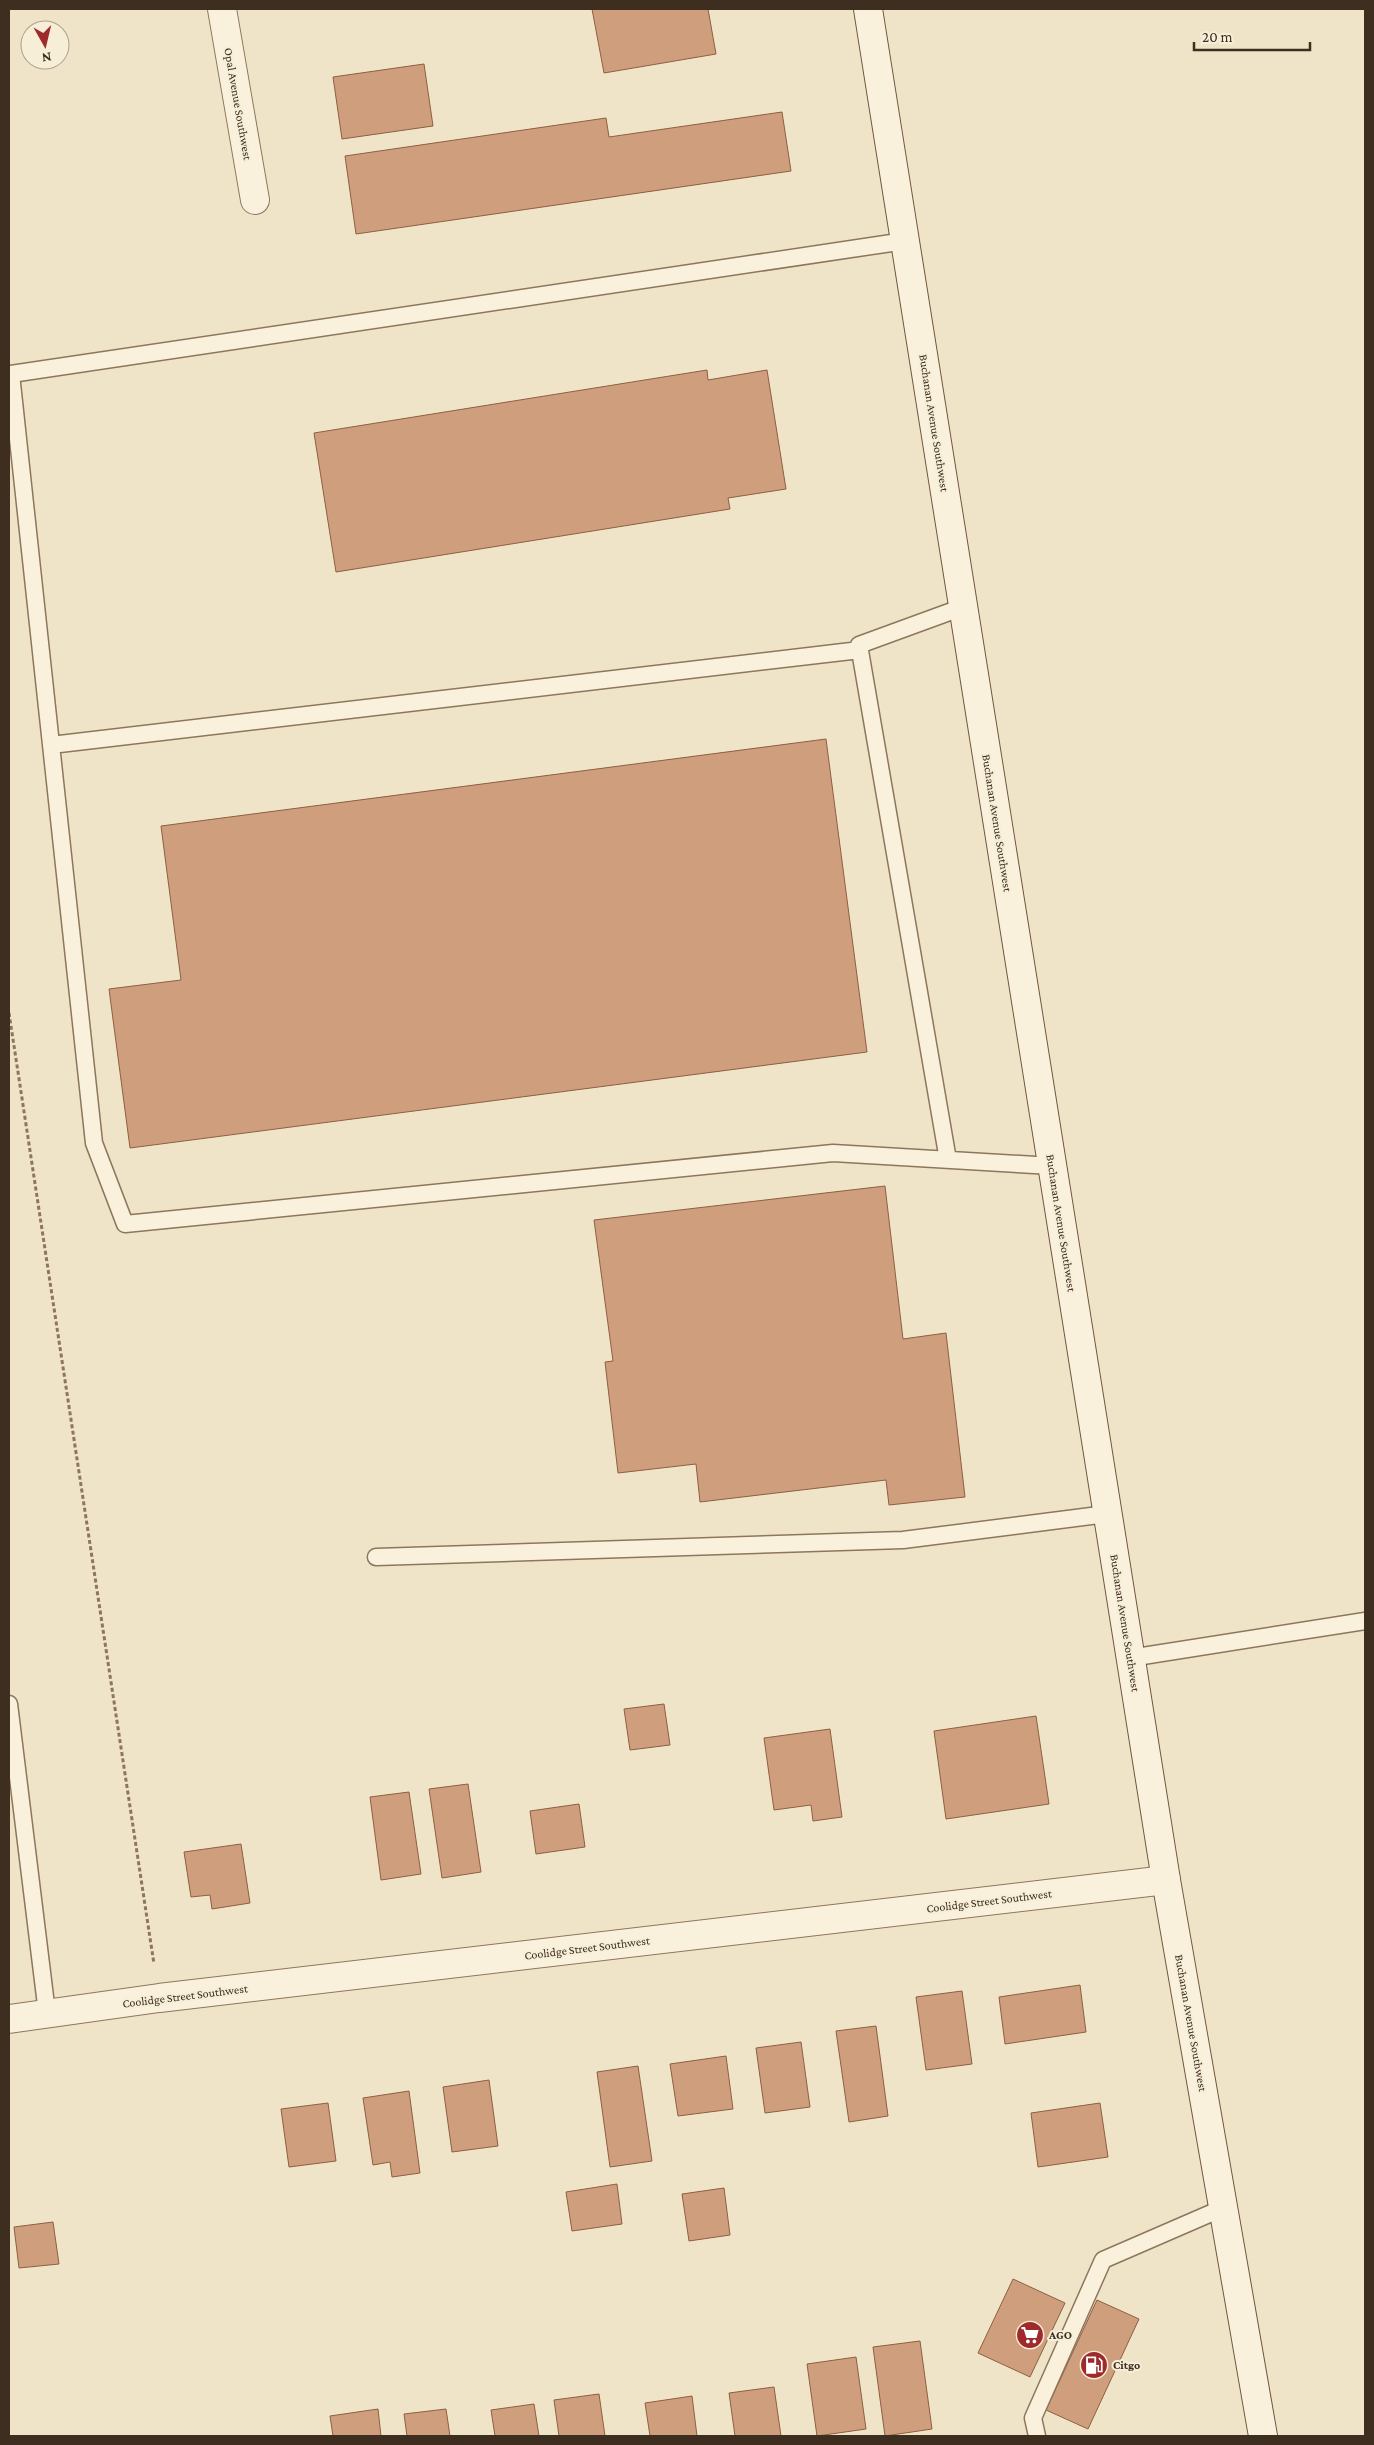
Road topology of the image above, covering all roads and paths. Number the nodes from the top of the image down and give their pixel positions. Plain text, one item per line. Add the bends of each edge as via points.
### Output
1 (222, 9) edge
2 (868, 9) edge
3 (255, 200) dead end
4 (905, 241) junction
5 (963, 607) junction
6 (860, 650) junction
7 (51, 745) junction
8 (9, 1014) edge
9 (948, 1160) junction
10 (1052, 1166) junction
11 (1107, 1514) junction
12 (376, 1557) dead end
13 (1365, 1620) edge
14 (1130, 1658) junction
15 (9, 1704) edge
16 (1166, 1880) junction
17 (159, 1998) junction
18 (48, 2013) junction
19 (9, 2019) edge
20 (1223, 2208) junction
21 (1037, 2436) edge
22 (1263, 2436) edge

1 - 3 street, Opal Avenue Southwest
2 - 4 street, Buchanan Avenue Southwest
4 - 5 street, Buchanan Avenue Southwest
4 - 7 lane via 11,374
5 - 6 lane via 859,645
5 - 10 street, Buchanan Avenue Southwest
6 - 7 lane
6 - 9 lane
7 - 9 lane via 94,1142 125,1224 833,1153
8 - 17 path
9 - 10 lane
10 - 11 street, Buchanan Avenue Southwest
11 - 12 lane via 903,1540
11 - 14 street, Buchanan Avenue Southwest
13 - 14 lane
14 - 16 street, Buchanan Avenue Southwest
15 - 18 lane
16 - 17 street, Coolidge Street Southwest
16 - 20 street, Buchanan Avenue Southwest
17 - 18 street, Coolidge Street Southwest
18 - 19 street, Coolidge Street Southwest
20 - 21 lane via 1103,2260 1032,2418
20 - 22 street, Buchanan Avenue Southwest

